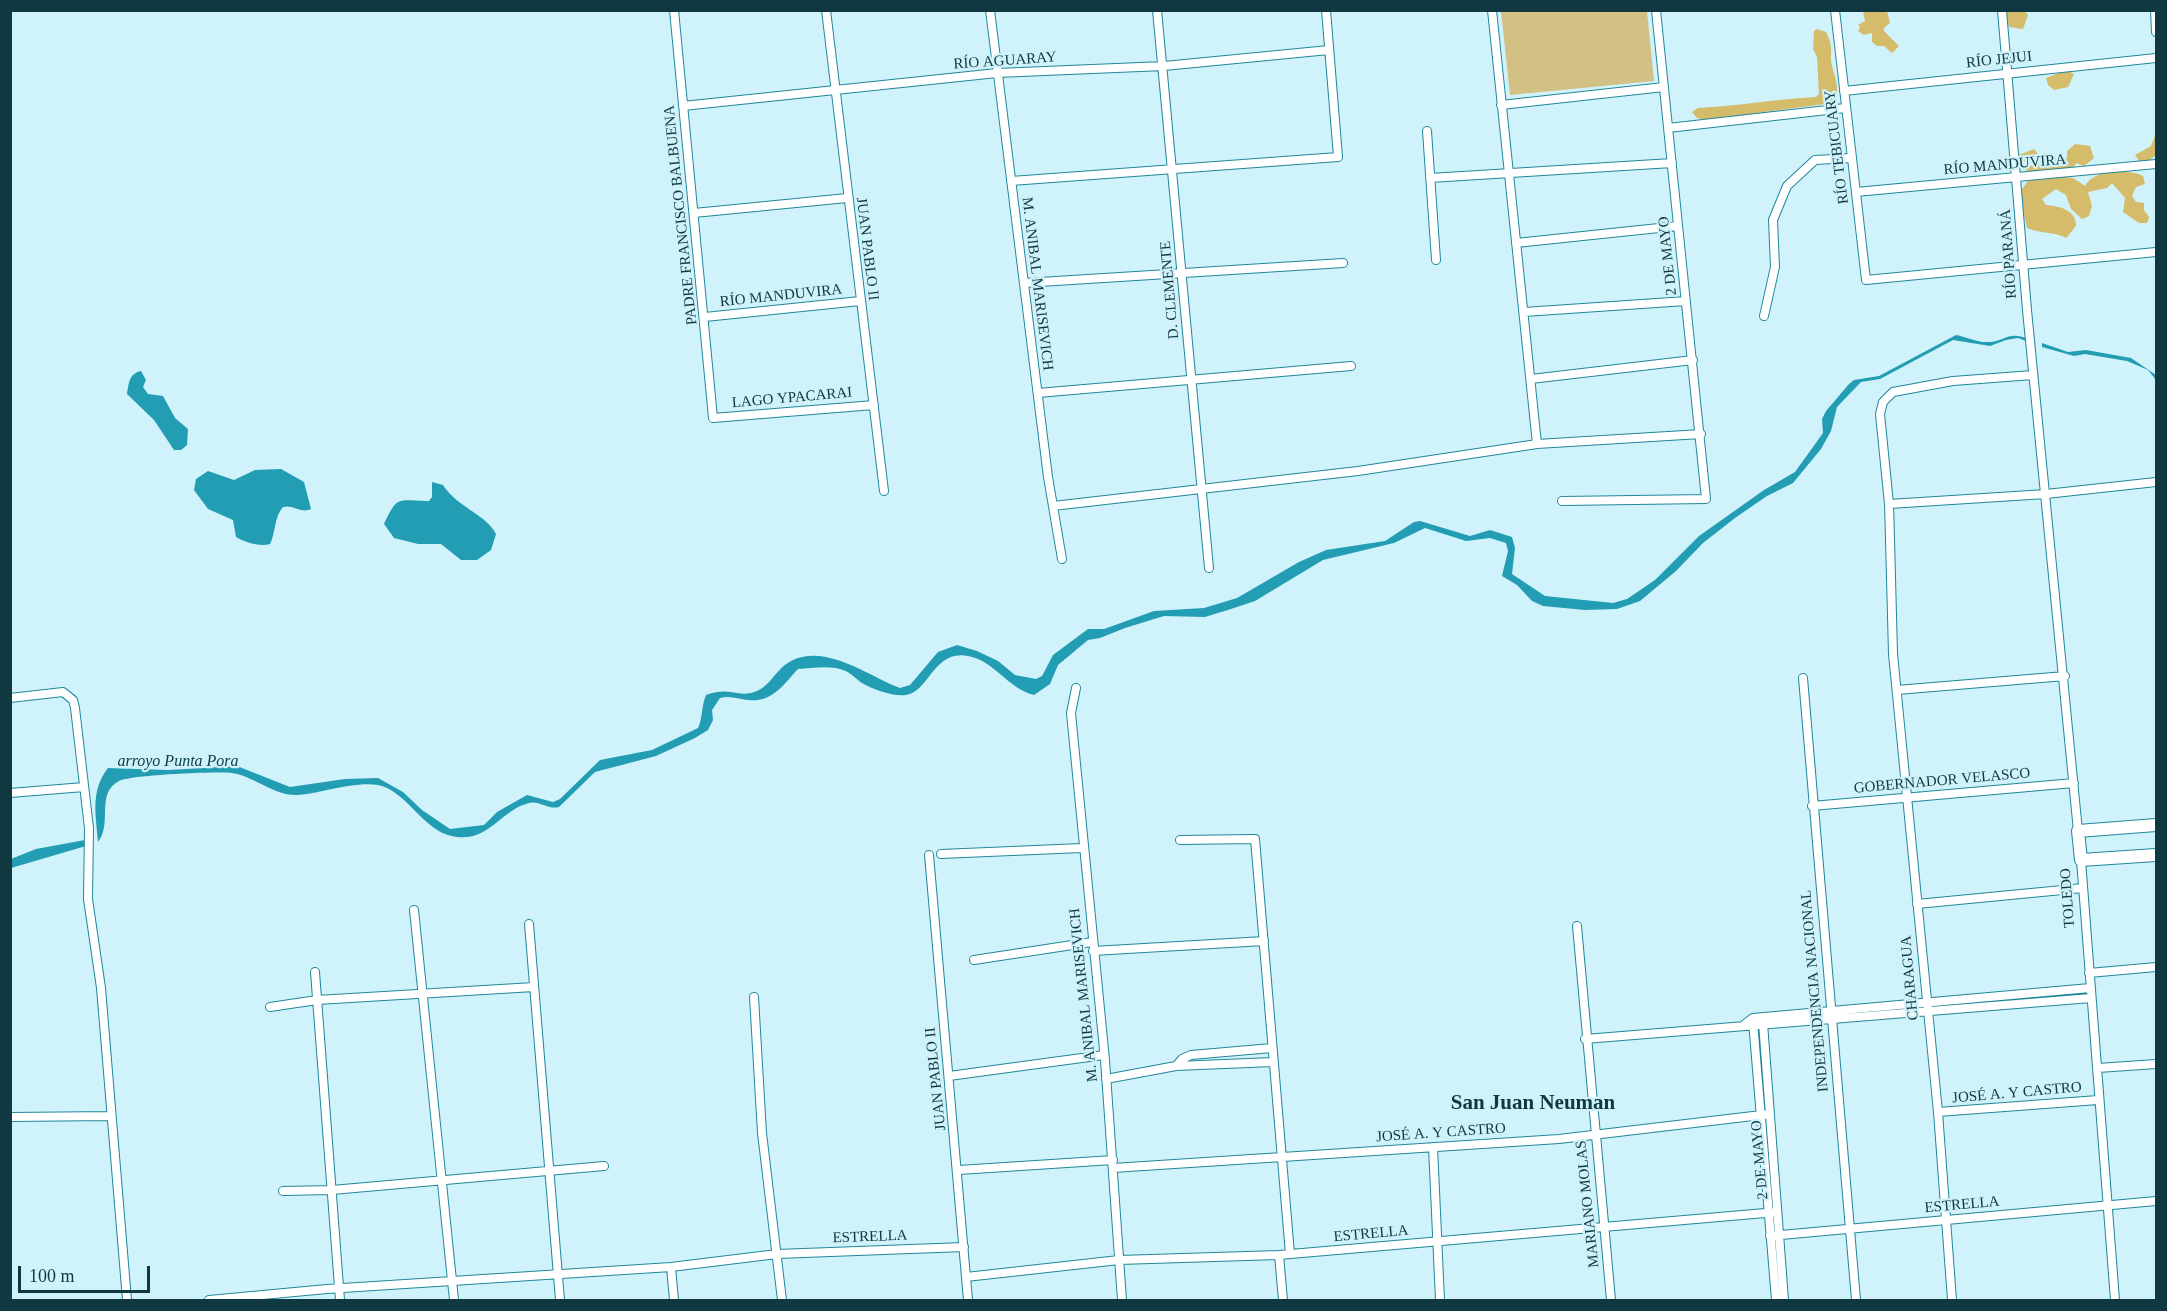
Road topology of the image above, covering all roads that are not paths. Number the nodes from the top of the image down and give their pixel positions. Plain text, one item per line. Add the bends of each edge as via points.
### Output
1 (674, 10) edge
2 (826, 10) edge
3 (990, 10) edge
4 (1156, 10) edge
5 (1326, 10) edge
6 (1492, 10) edge
7 (1656, 10) edge
8 (1835, 10) edge
9 (2002, 10) edge
10 (2155, 10) edge
11 (2157, 32) edge
12 (1329, 50) junction
13 (2157, 58) edge
14 (1164, 66) junction
15 (2008, 72) junction
16 (997, 73) junction
17 (1664, 87) junction
18 (834, 89) junction
19 (1844, 91) junction
20 (1501, 105) junction
21 (683, 106) junction
22 (1845, 108) junction
23 (1668, 128) junction
24 (1426, 131) dead end
25 (1851, 158) junction
26 (1672, 163) junction
27 (2157, 164) edge
28 (1173, 169) junction
29 (1508, 173) junction
30 (1430, 178) junction
31 (2017, 178) junction
32 (1011, 181) junction
33 (1856, 192) junction
34 (847, 198) junction
35 (694, 213) junction
36 (1678, 226) junction
37 (1516, 243) junction
38 (2157, 252) edge
39 (1436, 260) dead end
40 (1343, 263) dead end
41 (2024, 265) junction
42 (1182, 273) junction
43 (1024, 284) junction
44 (860, 301) junction
45 (1686, 301) junction
46 (1524, 312) junction
47 (1764, 316) dead end
48 (705, 317) junction
49 (1693, 360) junction
50 (1351, 366) dead end
51 (2033, 375) junction
52 (1531, 379) junction
53 (1192, 380) junction
54 (1038, 393) junction
55 (874, 405) junction
56 (713, 418) joint
57 (1701, 434) junction
58 (1537, 444) junction
59 (2157, 482) edge
60 (1202, 489) junction
61 (884, 491) dead end
62 (2046, 495) junction
63 (1562, 501) dead end
64 (1889, 501) junction
65 (1053, 506) junction
66 (1062, 559) dead end
67 (1209, 568) dead end
68 (2064, 676) junction
69 (1803, 678) dead end
70 (1076, 688) dead end
71 (1897, 690) junction
72 (10, 698) edge
73 (2074, 783) junction
74 (84, 787) junction
75 (10, 793) edge
76 (1907, 797) junction
77 (1812, 806) junction
78 (2157, 825) edge
79 (2079, 831) junction
80 (1180, 840) dead end
81 (1083, 848) junction
82 (941, 854) dead end
83 (929, 855) dead end
84 (2157, 855) edge
85 (2081, 860) junction
86 (2083, 888) junction
87 (1917, 904) junction
88 (414, 910) dead end
89 (529, 924) dead end
90 (1577, 926) dead end
91 (1264, 941) junction
92 (1093, 946) junction
93 (974, 960) dead end
94 (2157, 967) edge
95 (315, 972) dead end
96 (2089, 972) junction
97 (534, 987) junction
98 (2090, 988) junction
99 (422, 994) junction
100 (754, 997) dead end
101 (2091, 998) junction
102 (317, 1000) junction
103 (270, 1007) dead end
104 (1926, 1008) junction
105 (1830, 1011) junction
106 (1831, 1020) junction
107 (1755, 1022) junction
108 (1585, 1039) junction
109 (1272, 1048) junction
110 (1104, 1055) junction
111 (1273, 1062) junction
112 (2157, 1064) edge
113 (1176, 1066) junction
114 (2098, 1068) junction
115 (948, 1076) junction
116 (1106, 1079) junction
117 (2098, 1100) junction
118 (1938, 1113) junction
119 (1765, 1115) junction
120 (111, 1116) junction
121 (10, 1117) edge
122 (1594, 1133) junction
123 (1433, 1147) junction
124 (1282, 1158) junction
125 (1113, 1164) junction
126 (604, 1166) dead end
127 (958, 1170) junction
128 (549, 1171) junction
129 (441, 1180) junction
130 (332, 1190) junction
131 (284, 1191) dead end
132 (2157, 1201) edge
133 (2107, 1205) junction
134 (1773, 1213) junction
135 (1945, 1220) junction
136 (1604, 1226) junction
137 (1850, 1229) junction
138 (1775, 1236) junction
139 (1436, 1242) junction
140 (964, 1247) junction
141 (777, 1254) junction
142 (1290, 1254) junction
143 (1278, 1255) junction
144 (1119, 1260) junction
145 (671, 1267) junction
146 (557, 1274) junction
147 (966, 1277) junction
148 (452, 1281) junction
149 (339, 1289) junction
150 (127, 1300) edge
151 (209, 1300) edge
152 (340, 1300) edge
153 (454, 1300) edge
154 (560, 1300) edge
155 (674, 1300) edge
156 (782, 1300) edge
157 (968, 1300) edge
158 (1122, 1300) edge
159 (1283, 1300) edge
160 (1440, 1300) edge
161 (1611, 1300) edge
162 (1776, 1300) edge
163 (1784, 1300) edge
164 (1856, 1300) edge
165 (1952, 1300) edge
166 (2115, 1300) edge

1 - 21 street, PADRE FRANCISCO BALBUENA
2 - 18 street, JUAN PABLO II
3 - 16 street, M. ANIBAL MARISEVICH
4 - 14 street, D. CLEMENTE
5 - 12 street
6 - 20 street
7 - 17 street, 2 DE MAYO
8 - 19 street, RÍO TEBICUARY
9 - 15 street, RÍO PARANÁ
10 - 11 street
12 - 14 street, RÍO AGUARAY
12 - 28 street via 1338,157
13 - 15 street, RÍO JEJUI
14 - 16 street, RÍO AGUARAY
14 - 28 street, D. CLEMENTE
15 - 19 street, RÍO JEJUI
15 - 31 street, RÍO PARANÁ
16 - 18 street, RÍO AGUARAY
16 - 32 street, M. ANIBAL MARISEVICH
17 - 20 street
17 - 23 street, 2 DE MAYO
18 - 21 street, RÍO AGUARAY
18 - 34 street, JUAN PABLO II
19 - 22 street, RÍO TEBICUARY
20 - 29 street
21 - 35 street, PADRE FRANCISCO BALBUENA
22 - 23 street
22 - 25 street, RÍO TEBICUARY
23 - 26 street, 2 DE MAYO
24 - 30 street
25 - 33 street, RÍO TEBICUARY
25 - 47 street via 1815,160 1787,186 1773,220 1775,267
26 - 29 street
26 - 36 street, 2 DE MAYO
27 - 31 street, RÍO MANDUVIRA
28 - 32 street
28 - 42 street, D. CLEMENTE
29 - 30 street
29 - 37 street
30 - 39 street
31 - 33 street, RÍO MANDUVIRA
31 - 41 street, RÍO PARANÁ
32 - 43 street, M. ANIBAL MARISEVICH
33 - 41 street, RÍO TEBICUARY via 1866,280
34 - 35 street
34 - 44 street, JUAN PABLO II
35 - 48 street, PADRE FRANCISCO BALBUENA
36 - 37 street
36 - 45 street, 2 DE MAYO
37 - 46 street
38 - 41 street
40 - 42 street
41 - 51 street, RÍO PARANÁ
42 - 43 street
42 - 53 street, D. CLEMENTE
43 - 54 street, M. ANIBAL MARISEVICH
44 - 48 street, RÍO MANDUVIRA
44 - 55 street, JUAN PABLO II
45 - 46 street
45 - 49 street, 2 DE MAYO
46 - 52 street
48 - 56 street, PADRE FRANCISCO BALBUENA
49 - 52 street
49 - 57 street, 2 DE MAYO
50 - 53 street
51 - 62 street, RÍO PARANÁ
51 - 64 street, CHARAGUA via 1953,381 1893,392 1880,414
52 - 58 street
53 - 54 street
53 - 60 street, D. CLEMENTE
54 - 65 street, M. ANIBAL MARISEVICH
55 - 56 street, LAGO YPACARAI
55 - 61 street, JUAN PABLO II
57 - 58 street
57 - 63 street, 2 DE MAYO via 1706,499
58 - 60 street
59 - 62 street
60 - 65 street
60 - 67 street, D. CLEMENTE
62 - 64 street
62 - 68 street, TOLEDO
64 - 71 street, CHARAGUA
65 - 66 street, M. ANIBAL MARISEVICH
68 - 71 street
68 - 73 street, TOLEDO
69 - 77 street, INDEPENDENCIA NACIONAL
70 - 81 street, M. ANIBAL MARISEVICH via 1071,713
71 - 76 street, CHARAGUA
72 - 74 street via 63,692 73,700
73 - 76 street, GOBERNADOR VELASCO
73 - 79 street, TOLEDO
74 - 75 street
74 - 120 street via 90,857 88,899 101,988
76 - 77 street, GOBERNADOR VELASCO
76 - 87 street, CHARAGUA
77 - 105 street, INDEPENDENCIA NACIONAL
78 - 79 main road
79 - 85 main road, TOLEDO
80 - 91 street via 1255,839
81 - 82 street
81 - 92 street, M. ANIBAL MARISEVICH
83 - 115 street, JUAN PABLO II
84 - 85 main road
85 - 86 street, TOLEDO
86 - 87 street
86 - 96 street, TOLEDO
87 - 104 street, CHARAGUA
88 - 99 street
89 - 97 street
90 - 108 street, MARIANO MOLAS
91 - 92 street
91 - 109 street
92 - 93 street
92 - 110 street, M. ANIBAL MARISEVICH
94 - 96 street
95 - 102 street
96 - 98 street, TOLEDO
97 - 99 street
97 - 128 street
98 - 101 street, TOLEDO
98 - 104 street
99 - 102 street
99 - 129 street
100 - 141 street via 762,1133
101 - 104 street
101 - 114 street, TOLEDO
102 - 103 street
102 - 130 street
104 - 105 street
104 - 106 street
104 - 118 street, CHARAGUA
105 - 106 street, INDEPENDENCIA NACIONAL
105 - 107 street
106 - 107 street
106 - 137 street, INDEPENDENCIA NACIONAL
107 - 108 street
107 - 119 street, 2 DE MAYO
108 - 122 street, MARIANO MOLAS
109 - 111 street
109 - 113 street via 1191,1055
110 - 115 street
110 - 116 street, M. ANIBAL MARISEVICH
111 - 113 street
111 - 124 street
112 - 114 street
113 - 116 street
114 - 117 street, TOLEDO
115 - 127 street, JUAN PABLO II
116 - 125 street, M. ANIBAL MARISEVICH
117 - 118 street, JOSÉ A. Y CASTRO
117 - 133 street, TOLEDO
118 - 135 street, CHARAGUA
119 - 122 street, JOSÉ A. Y CASTRO
119 - 134 street, 2 DE MAYO
120 - 121 street
120 - 150 street
122 - 123 street, JOSÉ A. Y CASTRO
122 - 136 street, MARIANO MOLAS
123 - 124 street, JOSÉ A. Y CASTRO
123 - 139 street
124 - 125 street, JOSÉ A. Y CASTRO
124 - 142 street
125 - 127 street, JOSÉ A. Y CASTRO
125 - 144 street, M. ANIBAL MARISEVICH
126 - 128 street
127 - 140 street, JUAN PABLO II
128 - 129 street
128 - 146 street
129 - 130 street
129 - 148 street
130 - 131 street
130 - 149 street
132 - 133 street, ESTRELLA
133 - 135 street, ESTRELLA
133 - 166 street, TOLEDO
134 - 136 street, ESTRELLA
134 - 138 street, 2 DE MAYO
135 - 137 street, ESTRELLA
135 - 165 street, CHARAGUA
136 - 139 street, ESTRELLA
136 - 161 street, MARIANO MOLAS
137 - 138 street, ESTRELLA
137 - 164 street, INDEPENDENCIA NACIONAL
138 - 162 street, 2 DE MAYO
138 - 163 street, 2 DE MAYO
139 - 142 street, ESTRELLA
139 - 160 street
140 - 141 street, ESTRELLA
140 - 147 street, JUAN PABLO II
141 - 145 street, ESTRELLA
141 - 156 street
142 - 143 street, ESTRELLA
143 - 144 street, ESTRELLA
143 - 159 street
144 - 147 street, ESTRELLA
144 - 158 street, M. ANIBAL MARISEVICH
145 - 146 street, ESTRELLA
145 - 155 street
146 - 148 street, ESTRELLA
146 - 154 street
147 - 157 street, JUAN PABLO II
148 - 149 street, ESTRELLA
148 - 153 street
149 - 151 street, ESTRELLA
149 - 152 street

